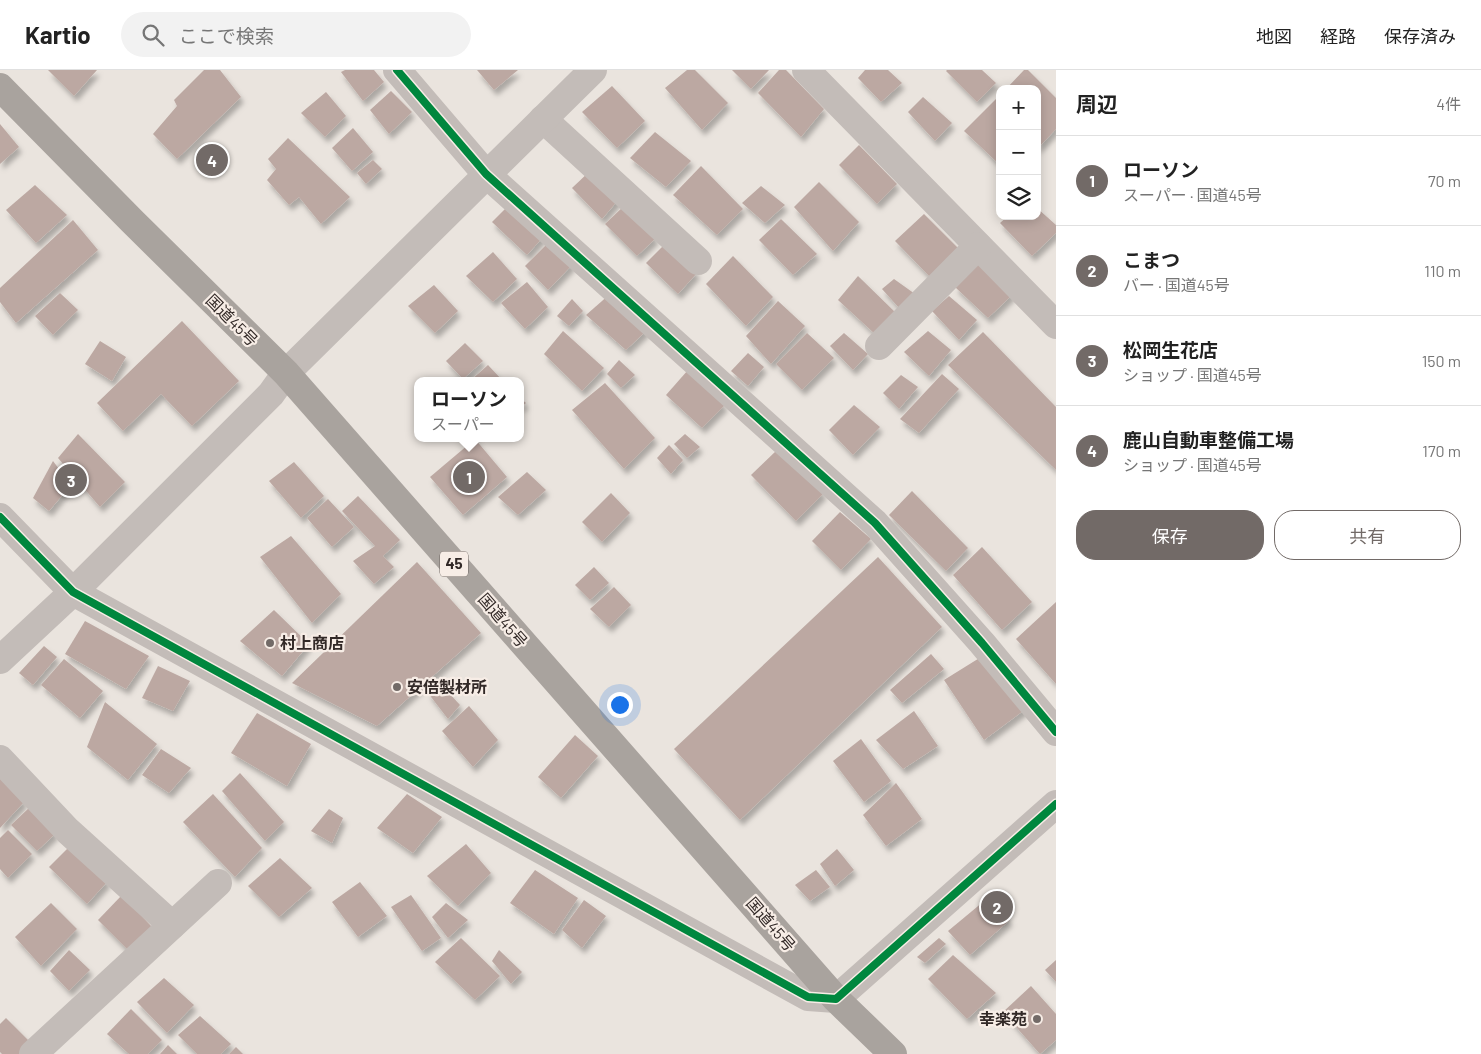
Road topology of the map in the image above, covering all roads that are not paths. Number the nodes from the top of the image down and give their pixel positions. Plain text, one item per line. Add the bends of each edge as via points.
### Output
1 (593, 70) edge
2 (806, 70) edge
3 (403, 72) edge
4 (0, 87) edge
5 (543, 119) junction
6 (486, 174) junction
7 (978, 246) junction
8 (698, 261) dead end
9 (1056, 325) edge
10 (879, 346) dead end
11 (286, 373) junction
12 (0, 517) edge
13 (73, 592) junction
14 (0, 660) edge
15 (1056, 732) edge
16 (0, 759) edge
17 (1056, 804) edge
18 (218, 883) dead end
19 (172, 925) junction
20 (836, 999) junction
21 (33, 1054) edge
22 (893, 1054) edge

1 - 5 street
2 - 7 street
3 - 6 street
4 - 11 highway, 国道45号 / 45
5 - 6 street
5 - 8 street
6 - 11 street
6 - 15 street via 875,523
7 - 9 street
7 - 10 street
11 - 13 street via 271,394
11 - 20 highway, 国道45号 / 45
12 - 13 street
13 - 14 street
13 - 20 street via 808,997
16 - 19 street via 68,831
17 - 20 street
18 - 19 street
19 - 21 street
20 - 22 highway, 国道45号 / 45

